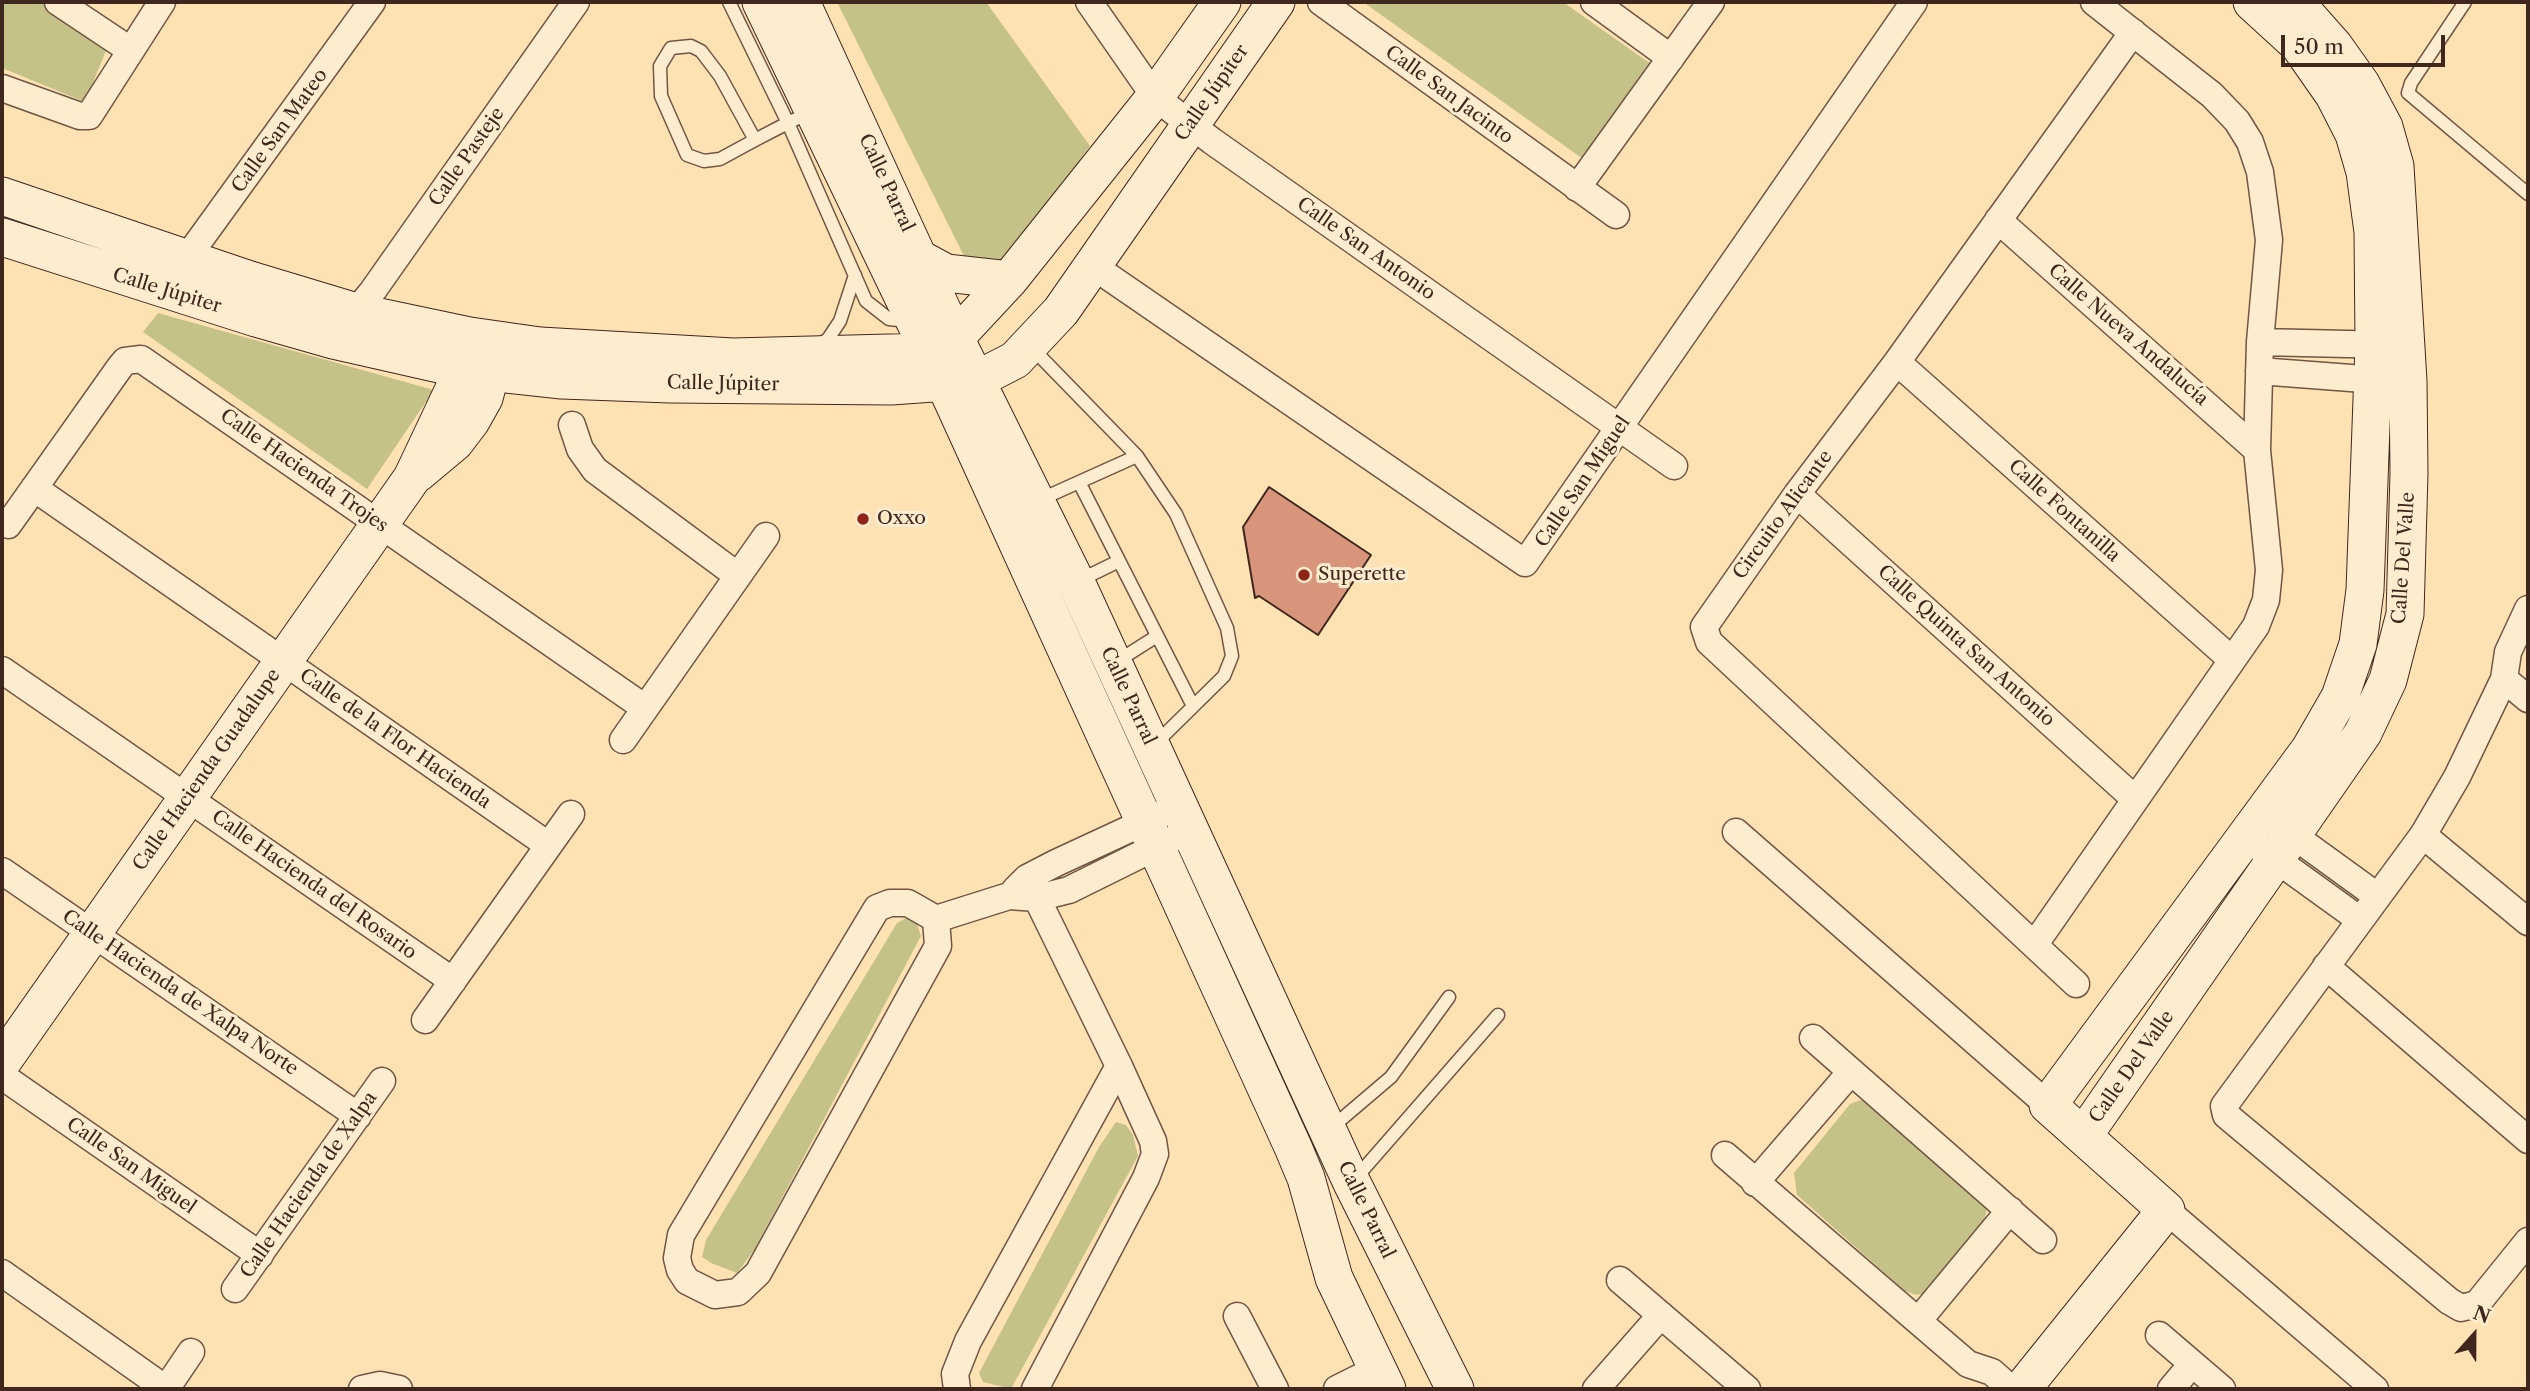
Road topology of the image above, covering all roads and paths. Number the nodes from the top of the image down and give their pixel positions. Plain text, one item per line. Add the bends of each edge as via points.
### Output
1 (58, 2) edge
2 (162, 2) edge
3 (372, 2) edge
4 (576, 2) edge
5 (729, 2) edge
6 (761, 2) edge
7 (802, 2) edge
8 (1089, 2) edge
9 (1222, 2) edge
10 (1276, 2) edge
11 (1321, 2) edge
12 (1594, 2) edge
13 (1712, 2) edge
14 (1914, 2) edge
15 (2094, 2) edge
16 (2252, 2) edge
17 (2295, 2) edge
18 (2465, 2) edge
19 (2133, 32) junction
20 (130, 50) junction
21 (1671, 58) junction
22 (2, 88) edge
23 (1155, 97) junction
24 (800, 117) junction
25 (1190, 124) junction
26 (755, 140) junction
27 (1577, 188) junction
28 (2528, 194) edge
29 (2, 196) edge
30 (1616, 215) dead end
31 (1998, 220) junction
32 (2, 237) edge
33 (186, 260) junction
34 (922, 260) junction
35 (1093, 266) junction
36 (855, 275) junction
37 (1009, 280) junction
38 (163, 290) junction
39 (356, 312) junction
40 (932, 337) junction
41 (332, 340) junction
42 (2260, 342) junction
43 (2390, 345) junction
44 (1030, 346) junction
45 (481, 355) junction
46 (801, 357) junction
47 (1897, 362) junction
48 (2259, 371) junction
49 (2372, 381) junction
50 (2408, 381) junction
51 (961, 382) junction
52 (572, 425) dead end
53 (1620, 428) junction
54 (2257, 450) junction
55 (1137, 456) junction
56 (1674, 466) dead end
57 (1080, 484) junction
58 (34, 488) junction
59 (1797, 494) junction
60 (1034, 502) junction
61 (379, 524) junction
62 (8, 525) dead end
63 (766, 536) dead end
64 (1119, 561) junction
65 (738, 576) junction
66 (1059, 590) junction
67 (2528, 608) edge
68 (1157, 636) junction
69 (2231, 660) junction
70 (283, 661) junction
71 (1113, 664) junction
72 (2, 670) edge
73 (2504, 679) junction
74 (2528, 699) edge
75 (1193, 706) junction
76 (645, 708) junction
77 (623, 740) dead end
78 (1152, 746) junction
79 (187, 798) junction
80 (2135, 799) junction
81 (570, 814) dead end
82 (1184, 818) junction
83 (2254, 825) junction
84 (1735, 831) dead end
85 (1151, 834) junction
86 (2423, 835) junction
87 (548, 845) junction
88 (2284, 847) junction
89 (2, 871) edge
90 (1024, 891) junction
91 (2377, 896) junction
92 (936, 919) junction
93 (2360, 920) junction
94 (2528, 922) edge
95 (92, 933) junction
96 (2035, 944) junction
97 (2326, 966) junction
98 (453, 981) junction
99 (2076, 984) dead end
100 (1449, 997) dead end
101 (1498, 1015) dead end
102 (425, 1020) dead end
103 (1813, 1038) dead end
104 (2, 1062) edge
105 (1119, 1066) junction
106 (1850, 1073) junction
107 (2, 1076) edge
108 (382, 1081) dead end
109 (2048, 1105) junction
110 (358, 1115) junction
111 (2084, 1135) junction
112 (1310, 1139) junction
113 (2528, 1140) edge
114 (1725, 1156) dead end
115 (1352, 1183) junction
116 (1755, 1183) junction
117 (2010, 1210) junction
118 (2166, 1210) junction
119 (2043, 1240) dead end
120 (2528, 1241) edge
121 (260, 1255) junction
122 (2, 1273) edge
123 (1620, 1280) dead end
124 (235, 1289) dead end
125 (1661, 1315) junction
126 (1237, 1316) dead end
127 (1918, 1321) junction
128 (2159, 1335) dead end
129 (191, 1352) dead end
130 (1968, 1364) junction
131 (2192, 1364) junction
132 (1382, 1379) edge
133 (1269, 1385) edge
134 (166, 1389) edge
135 (362, 1389) edge
136 (399, 1389) edge
137 (957, 1389) edge
138 (1035, 1389) edge
139 (1337, 1389) edge
140 (1455, 1389) edge
141 (1597, 1389) edge
142 (1748, 1389) edge
143 (1979, 1389) edge
144 (2011, 1389) edge
145 (2022, 1389) edge
146 (2171, 1389) edge
147 (2222, 1389) edge
148 (2375, 1389) edge

1 - 20 street
2 - 20 street
3 - 33 street, Calle San Mateo
4 - 39 street, Calle Pasteje
5 - 24 lane
6 - 24 street, Calle Parral
7 - 34 street, Calle Parral
8 - 23 street, Calle San Antonio
9 - 23 street
10 - 25 street, Calle Júpiter
11 - 27 street, Calle San Jacinto
12 - 21 street
13 - 21 street
14 - 53 street, Calle San Miguel
15 - 19 street
16 - 43 street, Calle Del Valle via 2299,45 2334,94 2354,134 2365,172
17 - 43 street, Calle Del Valle via 2361,84 2384,127 2395,166
18 - 28 lane via 2408,93
19 - 31 street, Circuito Alicante
19 - 42 street via 2212,95 2250,142 2267,204 2269,240
20 - 22 street via 89,116
21 - 27 street
23 - 25 street, Calle San Antonio
23 - 37 street
24 - 26 lane
24 - 36 lane
24 - 40 street, Calle Parral
25 - 35 street, Calle Júpiter
25 - 53 street, Calle San Antonio
26 - 26 lane via 701,51 691,46 671,48 660,66 662,96 687,155 704,162 720,159
27 - 30 street, Calle San Jacinto
29 - 33 street, Calle Júpiter
31 - 47 street, Circuito Alicante
31 - 54 street, Calle Nueva Andalucía
32 - 38 street, Calle Júpiter
33 - 38 street, Calle San Mateo
33 - 39 street, Calle Júpiter
34 - 37 street via 946,273
34 - 40 street, Calle Parral
35 - 44 street, Calle Júpiter
35 - 53 street, Calle San Miguel via 1521,562 1529,561
36 - 40 lane via 873,309
36 - 46 lane via 840,321 828,339
37 - 40 street
38 - 41 street, Calle Júpiter
39 - 41 street, Calle Pasteje
39 - 45 street, Calle Júpiter
40 - 46 street, Calle Júpiter
40 - 51 street, Calle Parral
41 - 45 street, Calle Júpiter
42 - 43 street
42 - 48 street
43 - 49 street, Calle Del Valle
43 - 50 street, Calle Del Valle
44 - 51 street, Calle Júpiter via 1015,359
44 - 55 lane
45 - 46 street, Calle Júpiter via 625,351
45 - 51 street, Calle Júpiter via 670,384
45 - 61 street, Calle Hacienda Guadalupe via 484,398 456,442 412,478
47 - 59 street, Circuito Alicante
47 - 69 street, Calle Fontanilla
48 - 49 street
48 - 54 street
49 - 50 street
49 - 83 street, Calle Del Valle via 2365,590 2358,644 2340,697 2310,749
50 - 88 street, Calle Del Valle via 2405,614 2388,680 2362,733
51 - 60 street, Calle Parral
51 - 66 street, Calle Parral
52 - 65 street via 580,449 595,470
53 - 56 street, Calle San Antonio
54 - 69 street via 2267,590 2256,626
55 - 57 lane
55 - 75 lane via 1176,514 1227,628 1232,656 1224,676
57 - 60 lane
57 - 64 lane
58 - 61 street, Calle Hacienda Trojes via 125,361 141,359
58 - 62 street, Calle Hacienda Trojes
58 - 70 street, Calle de la Flor Hacienda
59 - 80 street, Calle Quinta San Antonio
59 - 96 street, Circuito Alicante via 1708,618 1705,635
60 - 66 street, Calle Parral
61 - 70 street, Calle Hacienda Guadalupe
61 - 76 street, Calle Hacienda Trojes
63 - 65 street
64 - 66 lane
64 - 68 lane
65 - 76 street
66 - 71 street, Calle Parral
66 - 85 street, Calle Parral
67 - 73 street via 2508,652
68 - 71 lane
68 - 75 lane
69 - 80 street
70 - 79 street, Calle Hacienda Guadalupe
70 - 87 street, Calle de la Flor Hacienda
71 - 78 street, Calle Parral
72 - 79 street, Calle Hacienda del Rosario
73 - 74 street
73 - 86 street
75 - 78 lane
76 - 77 street
78 - 82 street, Calle Parral
79 - 95 street, Calle Hacienda Guadalupe
79 - 98 street, Calle Hacienda del Rosario
80 - 96 street
81 - 87 street
82 - 85 street
82 - 112 street, Calle Parral
83 - 88 street
83 - 109 street, Calle Del Valle
84 - 109 street
85 - 90 street
85 - 112 street, Calle Parral
86 - 91 street
86 - 94 street
87 - 98 street
88 - 91 street
88 - 93 street
88 - 111 street, Calle Del Valle
89 - 95 street, Calle Hacienda de Xalpa Norte
90 - 92 street
90 - 105 street
91 - 93 street
92 - 92 street via 938,946 758,1273 738,1292 715,1295 687,1281 677,1258 681,1235 877,908 908,903
93 - 97 street
95 - 104 street, Calle Hacienda Guadalupe
95 - 110 street, Calle Hacienda de Xalpa Norte
96 - 99 street, Circuito Alicante
97 - 113 street
97 - 120 street via 2229,1096 2224,1105 2226,1115 2461,1308 2477,1304
98 - 102 street
100 - 112 lane via 1391,1077
101 - 115 lane
103 - 106 street
105 - 137 street via 968,1340 955,1374
105 - 138 street via 1155,1154
106 - 116 street
106 - 117 street
107 - 121 street, Calle San Miguel
108 - 110 street, Calle Hacienda de Xalpa
109 - 111 street
110 - 121 street, Calle Hacienda de Xalpa
111 - 118 street
112 - 115 street, Calle Parral
112 - 132 street via 1306,1178 1334,1278
114 - 116 street
115 - 140 street, Calle Parral
116 - 127 street
117 - 119 street
117 - 127 street
118 - 145 street
118 - 148 street
121 - 124 street, Calle Hacienda de Xalpa
122 - 134 street
123 - 125 street
125 - 141 street
125 - 142 street
126 - 133 street
127 - 130 street
128 - 131 street
129 - 134 street
130 - 143 street
130 - 144 street via 1992,1372
131 - 146 street
131 - 147 street
132 - 139 street
135 - 136 street via 380,1385

